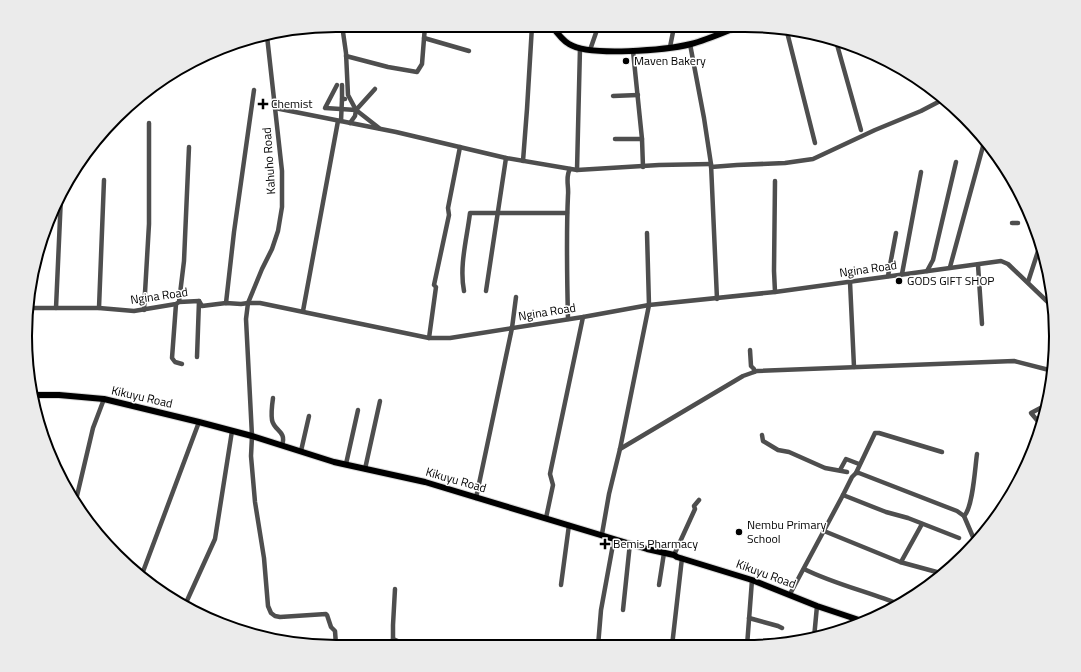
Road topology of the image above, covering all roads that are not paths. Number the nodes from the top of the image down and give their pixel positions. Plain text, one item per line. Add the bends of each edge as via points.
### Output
1 (343, 32) edge
2 (424, 32) edge
3 (532, 32) edge
4 (556, 32) edge
5 (596, 32) edge
6 (673, 32) edge
7 (719, 32) edge
8 (788, 35) edge
9 (424, 38) junction
10 (267, 40) edge
11 (690, 44) junction
12 (837, 46) edge
13 (670, 47) junction
14 (580, 48) junction
15 (590, 50) junction
16 (633, 50) junction
17 (469, 51) dead end
18 (346, 56) junction
19 (375, 89) dead end
20 (254, 90) dead end
21 (638, 95) junction
22 (613, 96) dead end
23 (342, 99) junction
24 (350, 99) junction
25 (938, 101) edge
26 (275, 108) junction
27 (342, 109) junction
28 (356, 110) junction
29 (340, 121) junction
30 (149, 123) dead end
31 (350, 123) junction
32 (380, 129) junction
33 (861, 130) dead end
34 (615, 139) dead end
35 (642, 139) junction
36 (815, 143) dead end
37 (189, 147) dead end
38 (460, 147) junction
39 (983, 147) edge
40 (506, 158) junction
41 (523, 161) junction
42 (956, 162) dead end
43 (711, 166) junction
44 (643, 167) junction
45 (570, 169) junction
46 (576, 170) junction
47 (921, 172) dead end
48 (104, 180) dead end
49 (775, 181) dead end
50 (60, 208) edge
51 (498, 213) junction
52 (568, 213) junction
53 (1012, 223) dead end
54 (1018, 224) dead end
55 (896, 233) dead end
56 (647, 234) dead end
57 (1038, 253) edge
58 (978, 265) junction
59 (950, 267) junction
60 (927, 271) junction
61 (902, 274) junction
62 (888, 276) junction
63 (850, 282) junction
64 (1028, 282) junction
65 (464, 291) dead end
66 (486, 291) dead end
67 (775, 292) junction
68 (516, 297) dead end
69 (717, 298) junction
70 (1046, 300) edge
71 (199, 301) junction
72 (178, 303) junction
73 (226, 303) junction
74 (248, 303) junction
75 (649, 305) junction
76 (34, 308) edge
77 (56, 308) junction
78 (99, 308) junction
79 (144, 310) junction
80 (303, 311) junction
81 (583, 317) junction
82 (568, 319) junction
83 (982, 324) dead end
84 (512, 328) junction
85 (429, 338) junction
86 (750, 350) dead end
87 (196, 357) dead end
88 (182, 364) dead end
89 (854, 367) junction
90 (1047, 369) edge
91 (754, 372) junction
92 (38, 395) edge
93 (273, 398) dead end
94 (104, 399) junction
95 (380, 401) dead end
96 (1040, 408) edge
97 (358, 410) dead end
98 (309, 416) dead end
99 (1037, 420) edge
100 (199, 422) junction
101 (232, 431) junction
102 (762, 435) dead end
103 (252, 436) junction
104 (282, 445) junction
105 (620, 450) junction
106 (301, 451) junction
107 (942, 452) dead end
108 (977, 454) dead end
109 (346, 464) junction
110 (859, 464) junction
111 (365, 468) junction
112 (840, 470) junction
113 (847, 472) dead end
114 (856, 473) junction
115 (77, 495) edge
116 (844, 495) junction
117 (476, 498) junction
118 (699, 500) dead end
119 (964, 516) junction
120 (546, 518) junction
121 (922, 524) junction
122 (569, 525) junction
123 (824, 531) junction
124 (602, 534) junction
125 (973, 537) edge
126 (959, 538) dead end
127 (614, 539) junction
128 (630, 543) junction
129 (664, 553) junction
130 (674, 555) junction
131 (682, 558) junction
132 (901, 562) junction
133 (804, 569) junction
134 (143, 571) edge
135 (936, 572) edge
136 (752, 580) junction
137 (659, 585) dead end
138 (561, 586) dead end
139 (395, 590) dead end
140 (790, 594) junction
141 (187, 601) edge
142 (893, 601) edge
143 (817, 606) junction
144 (623, 610) dead end
145 (749, 618) junction
146 (856, 619) edge
147 (782, 628) dead end
148 (815, 632) edge
149 (393, 639) edge
150 (336, 640) edge
151 (598, 640) edge
152 (673, 640) edge
153 (747, 640) edge

1 - 18 street
2 - 9 street
3 - 41 street
4 - 14 main road via 570,45
5 - 15 street
6 - 13 street
7 - 11 main road
8 - 36 street
9 - 17 street
9 - 18 street via 422,64 417,72
10 - 26 street, Kahuho Road
11 - 13 main road
11 - 43 street
12 - 33 street
13 - 16 main road
14 - 15 main road
14 - 46 street
15 - 16 main road
16 - 21 street
18 - 24 street
19 - 28 street
20 - 73 street
21 - 22 street
21 - 35 street
23 - 24 street
23 - 27 street
23 - 27 street via 339,85 325,108
24 - 28 street
25 - 43 street via 813,159 785,163
26 - 29 street
26 - 74 street, Kahuho Road via 282,171 280,223 272,249
27 - 28 street
27 - 29 street
28 - 31 street
28 - 32 street
29 - 31 street
29 - 80 street
30 - 79 street via 149,224
31 - 32 street
32 - 38 street
34 - 35 street
35 - 44 street
37 - 72 street via 184,261
38 - 40 street
38 - 85 street via 434,285 436,287
39 - 59 street
40 - 41 street
40 - 51 street
41 - 45 street
42 - 60 street via 933,260
43 - 44 street
43 - 69 street
44 - 46 street
45 - 46 street
45 - 52 street via 567,175
47 - 61 street
48 - 78 street
49 - 67 street
50 - 77 street
51 - 52 street
51 - 65 street via 470,213 462,269
51 - 66 street
52 - 82 street
53 - 54 street
55 - 62 street
56 - 75 street
57 - 64 street
58 - 59 street, Ngina Road
58 - 64 street, Ngina Road via 1005,262
58 - 83 street
59 - 60 street, Ngina Road
60 - 61 street, Ngina Road
61 - 62 street, Ngina Road
62 - 63 street, Ngina Road
63 - 67 street, Ngina Road
63 - 89 street
64 - 70 street, Ngina Road
67 - 69 street, Ngina Road
68 - 84 street
69 - 75 street, Ngina Road
71 - 72 street, Ngina Road
71 - 73 street, Ngina Road via 202,306
71 - 87 street
72 - 79 street, Ngina Road
72 - 88 street via 172,358
73 - 74 street, Ngina Road
74 - 80 street, Ngina Road
74 - 103 street, Kahuho Road via 246,328
75 - 81 street, Ngina Road
75 - 105 street
76 - 77 street, Ngina Road
77 - 78 street, Ngina Road
78 - 79 street, Ngina Road
80 - 85 street, Ngina Road
81 - 82 street, Ngina Road
81 - 120 street via 550,474 553,485
82 - 84 street, Ngina Road
84 - 85 street, Ngina Road via 450,338
84 - 117 street
86 - 91 street
89 - 90 street via 1014,361
89 - 91 street
91 - 105 street via 743,376
92 - 94 main road, Kikuyu Road
93 - 104 street via 272,421 282,435
94 - 100 main road, Kikuyu Road
94 - 115 street via 93,428
95 - 111 street
96 - 99 street via 1031,413
97 - 109 street
98 - 106 street
100 - 101 main road, Kikuyu Road
100 - 134 street
101 - 103 main road, Kikuyu Road
101 - 141 street via 215,539
102 - 112 street via 763,441 778,450 789,452 828,469
103 - 104 main road, Kikuyu Road
103 - 150 street, Kahuho Road via 255,502 268,606 271,613 280,617 326,614 336,631
104 - 106 main road, Kikuyu Road
105 - 124 street
106 - 109 main road, Kikuyu Road
107 - 110 street via 875,433
108 - 119 street via 973,491 968,513
109 - 111 main road, Kikuyu Road
110 - 112 street via 846,459
110 - 114 street
111 - 117 main road, Kikuyu Road
112 - 113 street
114 - 116 street
114 - 119 street via 957,511
116 - 121 street
116 - 123 street
117 - 120 main road, Kikuyu Road
118 - 130 street via 694,506 695,509
119 - 125 street
120 - 122 main road, Kikuyu Road
121 - 126 street
121 - 132 street
122 - 124 main road, Kikuyu Road
122 - 138 street
123 - 132 street
123 - 133 street
124 - 127 main road, Kikuyu Road
127 - 128 main road, Kikuyu Road
127 - 151 street via 601,610
128 - 129 main road, Kikuyu Road
128 - 144 street
129 - 130 main road, Kikuyu Road
129 - 137 street
130 - 131 main road, Kikuyu Road
131 - 136 main road, Kikuyu Road
131 - 152 street
132 - 135 street
133 - 140 street
133 - 142 street
136 - 140 main road, Kikuyu Road
136 - 145 street
139 - 149 street
140 - 143 main road, Kikuyu Road
143 - 146 main road, Kikuyu Road
143 - 148 street
145 - 147 street
145 - 153 street

